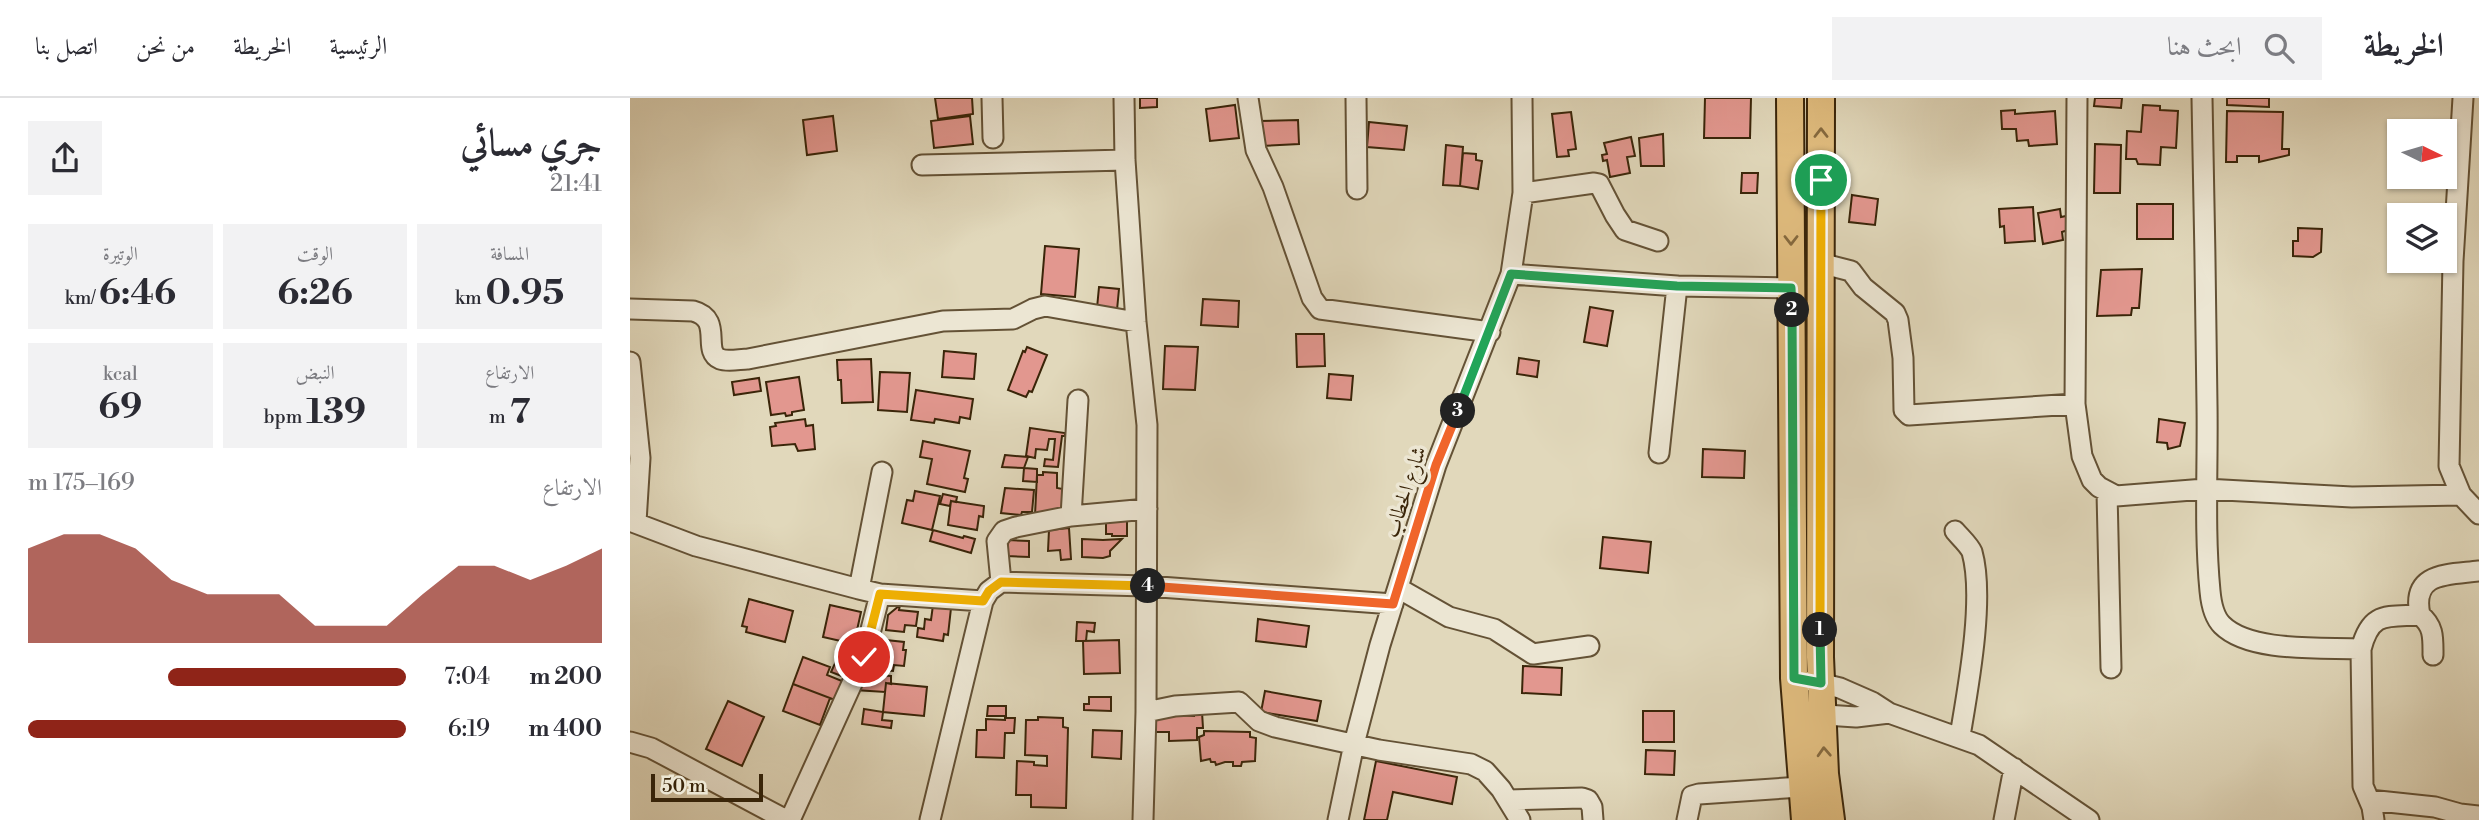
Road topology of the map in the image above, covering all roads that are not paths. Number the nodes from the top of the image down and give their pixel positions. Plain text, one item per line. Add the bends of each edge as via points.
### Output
1 (992, 98) edge
2 (1124, 98) edge
3 (1248, 98) edge
4 (1356, 98) edge
5 (1522, 98) edge
6 (1790, 98) edge
7 (1821, 98) edge
8 (2077, 98) edge
9 (2202, 98) edge
10 (2463, 98) edge
11 (993, 138) dead end
12 (1125, 160) junction
13 (922, 165) dead end
14 (1357, 189) dead end
15 (1523, 193) junction
16 (1658, 241) dead end
17 (1820, 263) junction
18 (1511, 274) junction
19 (1677, 286) junction
20 (1791, 288) junction
21 (630, 309) edge
22 (1136, 322) junction
23 (1490, 332) junction
24 (630, 362) edge
25 (1078, 400) dead end
26 (2075, 404) junction
27 (1659, 453) dead end
28 (882, 472) dead end
29 (2205, 489) junction
30 (2107, 492) junction
31 (2461, 495) junction
32 (1147, 509) junction
33 (2479, 514) edge
34 (1071, 516) junction
35 (633, 521) edge
36 (1955, 531) dead end
37 (2479, 571) edge
38 (1001, 582) junction
39 (1146, 586) junction
40 (859, 589) junction
41 (880, 594) junction
42 (1396, 596) junction
43 (983, 601) junction
44 (2420, 615) junction
45 (1590, 646) dead end
46 (2361, 649) junction
47 (2433, 655) dead end
48 (2111, 668) dead end
49 (1794, 678) junction
50 (1821, 683) junction
51 (1146, 712) junction
52 (1795, 712) junction
53 (1889, 713) junction
54 (1822, 715) junction
55 (1960, 736) junction
56 (630, 742) edge
57 (1354, 744) junction
58 (2014, 768) junction
59 (1801, 787) junction
60 (1508, 800) junction
61 (2369, 800) junction
62 (2479, 816) edge
63 (788, 820) edge
64 (930, 820) edge
65 (1143, 820) edge
66 (1338, 820) edge
67 (1520, 820) edge
68 (1592, 820) edge
69 (1687, 820) edge
70 (1805, 820) edge
71 (1831, 820) edge
72 (2004, 820) edge
73 (2089, 820) edge
74 (2374, 820) edge

1 - 11 street
2 - 12 street
3 - 23 street via 1256,150 1320,309
4 - 14 street
5 - 15 street, شارع الحطاب
6 -> 20 main road
17 -> 7 main road
8 - 26 street
9 - 29 street
10 - 31 street via 2448,444 2449,466
12 - 13 street
12 - 22 street
15 - 16 street via 1599,184 1625,230
15 - 18 street, شارع الحطاب
17 - 26 street via 1851,271 1895,313 1903,358 1904,410 1909,415
17 - 50 main road
18 - 19 street
18 - 23 street, شارع الحطاب
19 - 20 street
19 - 27 street
20 - 49 main road
21 - 22 street via 703,313 709,319 714,353 730,360 943,321 1013,320 1045,306
22 - 32 street via 1147,425
23 - 42 street, شارع الحطاب via 1436,465
24 - 35 street via 640,458
25 - 34 street
26 - 30 street via 2082,456 2092,480
28 - 40 street
29 - 30 street via 2116,496
29 - 31 street via 2352,497
29 - 46 street via 2210,593 2222,625 2266,644
30 - 48 street
31 - 33 street
32 - 34 street
32 - 39 street
34 - 38 street via 1001,534 996,551
35 - 40 street via 696,546
36 - 55 street via 1971,550 1977,589
37 - 44 street via 2428,580 2420,594
38 - 39 street
38 - 43 street
39 - 42 street
39 - 51 street
40 - 41 street
41 - 43 street
41 - 63 street via 864,657
42 - 45 street via 1494,629 1534,654
42 - 57 street, شارع الحطاب
43 - 64 street
44 - 46 street via 2385,617 2371,623
44 - 47 street via 2432,631
46 - 61 street via 2363,786
49 - 50 street
49 - 52 main road
50 - 53 street via 1857,695
50 - 54 main road
51 - 57 street via 1239,702 1275,727
51 - 65 street
52 - 54 street
52 - 59 main road
53 - 54 street
53 - 55 street
71 -> 54 main road
55 - 58 street
56 - 63 street via 651,748
57 - 60 street via 1471,764 1485,771
57 - 66 street, شارع الحطاب
58 - 72 street
58 - 73 street
59 - 69 street via 1692,796
59 - 70 main road
60 - 67 street
60 - 68 street via 1588,800
61 - 62 street
61 - 74 street

